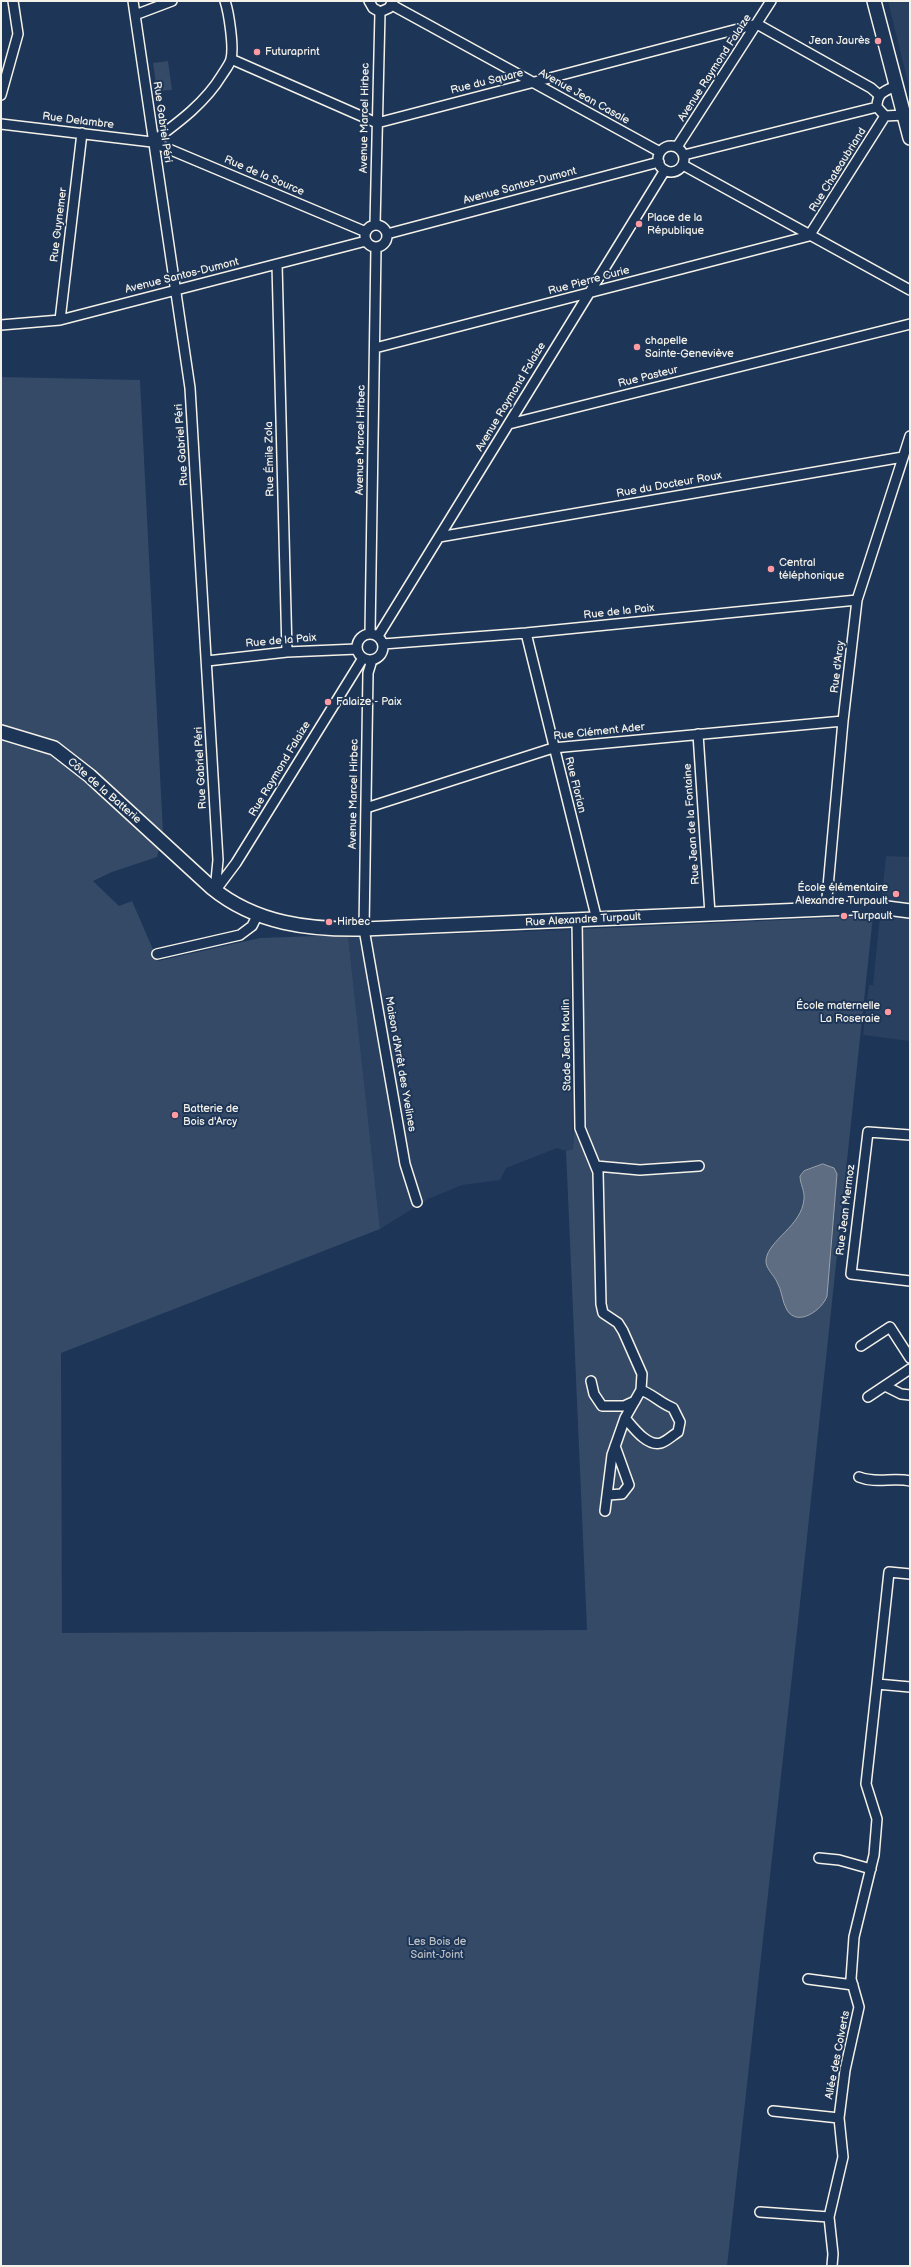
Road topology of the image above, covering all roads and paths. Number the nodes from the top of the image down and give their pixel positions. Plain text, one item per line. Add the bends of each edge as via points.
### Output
1 (13, 1) edge
2 (133, 1) edge
3 (172, 1) edge
4 (225, 1) edge
5 (369, 1) edge
6 (771, 1) edge
7 (874, 1) edge
8 (392, 3) edge
9 (380, 12) junction
10 (136, 15) junction
11 (757, 24) junction
12 (231, 59) junction
13 (532, 83) junction
14 (896, 86) junction
15 (1, 95) edge
16 (879, 95) junction
17 (877, 107) junction
18 (904, 115) junction
19 (885, 116) junction
20 (377, 123) junction
21 (1, 124) edge
22 (82, 132) junction
23 (910, 138) edge
24 (152, 142) junction
25 (677, 147) junction
26 (660, 152) junction
27 (684, 155) junction
28 (659, 162) junction
29 (683, 165) junction
30 (665, 170) junction
31 (376, 225) junction
32 (387, 234) junction
33 (366, 236) junction
34 (809, 236) junction
35 (376, 247) junction
36 (277, 264) junction
37 (176, 290) junction
38 (910, 290) edge
39 (588, 294) junction
40 (60, 320) junction
41 (910, 324) edge
42 (1, 325) edge
43 (375, 348) junction
44 (509, 424) junction
45 (910, 436) edge
46 (903, 457) junction
47 (439, 537) junction
48 (858, 600) junction
49 (526, 633) junction
50 (377, 638) junction
51 (357, 649) junction
52 (287, 652) junction
53 (368, 659) junction
54 (207, 661) junction
55 (844, 721) junction
56 (1, 732) edge
57 (698, 734) junction
58 (553, 748) junction
59 (366, 808) junction
60 (194, 872) joint
61 (215, 891) junction
62 (826, 909) junction
63 (910, 910) edge
64 (258, 914) junction
65 (710, 914) junction
66 (578, 920) junction
67 (597, 920) junction
68 (364, 929) junction
69 (157, 954) dead end
70 (910, 1135) edge
71 (596, 1166) junction
72 (699, 1166) dead end
73 (418, 1202) dead end
74 (910, 1280) edge
75 (861, 1346) dead end
76 (910, 1358) edge
77 (910, 1369) edge
78 (591, 1381) dead end
79 (885, 1386) junction
80 (641, 1390) junction
81 (910, 1395) edge
82 (868, 1397) dead end
83 (635, 1401) junction
84 (625, 1418) junction
85 (615, 1446) junction
86 (859, 1476) dead end
87 (910, 1481) edge
88 (608, 1495) junction
89 (605, 1511) dead end
90 (910, 1574) edge
91 (877, 1684) junction
92 (910, 1687) edge
93 (819, 1858) dead end
94 (870, 1870) junction
95 (808, 1979) dead end
96 (853, 1985) junction
97 (773, 2111) dead end
98 (839, 2118) junction
99 (760, 2212) dead end
100 (829, 2217) junction
101 (832, 2266) edge

1 - 15 street via 18,34
2 - 10 street, Rue Gabriel Péri
3 - 10 street
4 - 12 street
5 - 9 street via 373,8
6 - 11 street, Avenue Raymond Falaize
7 - 14 main road
8 - 9 street via 387,10
8 - 13 street, Avenue Jean Casale
9 - 20 street, Avenue Marcel Hirbec
10 - 24 street, Rue Gabriel Péri
11 - 13 street, Rue du Square
11 - 16 street via 871,88
11 - 25 street, Avenue Raymond Falaize
12 - 20 street
12 - 24 street via 212,90 182,120
13 - 20 street, Rue du Square
13 - 26 street, Avenue Jean Casale
14 - 16 street via 882,91
14 - 18 main road
16 - 17 street
17 - 19 street
17 - 27 street
18 - 19 street via 890,118
18 - 23 main road
19 - 34 street, Rue Chateaubriand
20 - 31 street, Avenue Marcel Hirbec
21 - 22 street, Rue Delambre
22 - 24 street, Rue Delambre
22 - 40 street, Rue Guynemer
24 - 33 street, Rue de la Source
24 - 37 street, Rue Gabriel Péri
25 - 26 street via 666,147
25 - 27 street
26 - 28 street
27 - 29 street
28 - 30 street
28 - 32 street, Avenue Santos-Dumont
29 - 30 street via 673,172
29 - 34 street
30 - 39 street, Avenue Raymond Falaize
31 - 32 street
31 - 33 street
32 - 35 street via 385,243
33 - 35 street via 370,245
33 - 36 street, Avenue Santos-Dumont
34 - 38 street
34 - 39 street, Rue Pierre Curie
35 - 43 street, Avenue Marcel Hirbec
36 - 37 street, Avenue Santos-Dumont
36 - 52 street, Rue Émile Zola
37 - 40 street, Avenue Santos-Dumont
37 - 54 street, Rue Gabriel Péri via 190,388
39 - 43 street, Rue Pierre Curie
39 - 44 street, Avenue Raymond Falaize
40 - 42 street, Avenue Santos-Dumont
41 - 44 street, Rue Pasteur
43 - 50 street, Avenue Marcel Hirbec
44 - 47 street, Avenue Raymond Falaize
45 - 46 street, Rue d'Arcy
46 - 47 street, Rue du Docteur Roux
46 - 48 street, Rue d'Arcy
47 - 50 street, Avenue Raymond Falaize
48 - 49 street, Rue de la Paix
48 - 55 street, Rue d'Arcy
49 - 50 street, Rue de la Paix
49 - 58 street, Rue Florian
50 - 51 street via 360,638
50 - 53 street, Rue Raymond Falaize via 382,653
51 - 52 street, Rue de la Paix
51 - 53 street
52 - 54 street, Rue de la Paix
53 - 59 street, Avenue Marcel Hirbec
53 - 61 street, Rue Raymond Falaize via 236,863
54 - 61 street, Rue Gabriel Péri via 218,860
55 - 57 street, Rue Clément Ader
55 - 62 street, Rue d'Arcy
56 - 60 main road, Côte de la Batterie via 54,748 90,776
57 - 58 street, Rue Clément Ader
57 - 65 street, Rue Jean de la Fontaine
58 - 59 street, Rue Clément Ader
58 - 67 street, Rue Florian
59 - 68 street, Avenue Marcel Hirbec
60 - 61 main road, Rue Alexandre Turpault
61 - 64 main road, Rue Alexandre Turpault
62 - 63 main road, Rue Alexandre Turpault via 879,907
62 - 65 main road, Rue Alexandre Turpault
64 - 68 main road, Rue Alexandre Turpault via 299,927
64 - 69 street via 252,926 240,935
65 - 67 main road, Rue Alexandre Turpault
66 - 67 main road, Rue Alexandre Turpault
66 - 68 main road, Rue Alexandre Turpault
66 - 71 street, Stade Jean Moulin via 580,1128
68 - 73 street, Maison d'Arrêt des Yvelines via 405,1164
70 - 74 street, Rue Jean Mermoz via 868,1132 851,1274
71 - 72 street via 640,1170
71 - 80 street, Stade Jean Moulin via 601,1304 603,1313 618,1323 623,1331 642,1374
75 - 76 street via 890,1327
77 - 79 street
78 - 83 street via 594,1394 602,1406 624,1406
79 - 81 street via 901,1394
79 - 82 street
80 - 83 street
80 - 84 street via 653,1394 663,1404 673,1408 680,1422 678,1432 661,1443 652,1442
83 - 84 street
84 - 85 street
85 - 88 street via 608,1476
85 - 88 street via 629,1485 622,1494
86 - 87 street via 869,1480
88 - 89 street
90 - 91 street, Allée des Colverts via 889,1572
91 - 92 street
91 - 94 street, Allée des Colverts via 866,1784 877,1819
93 - 94 street via 839,1860
94 - 96 street, Allée des Colverts via 854,1937 851,1978
95 - 96 street
96 - 98 street, Allée des Colverts via 859,2007 845,2070
97 - 98 street
98 - 100 street, Allée des Colverts via 843,2157
99 - 100 street
100 - 101 street, Allée des Colverts

